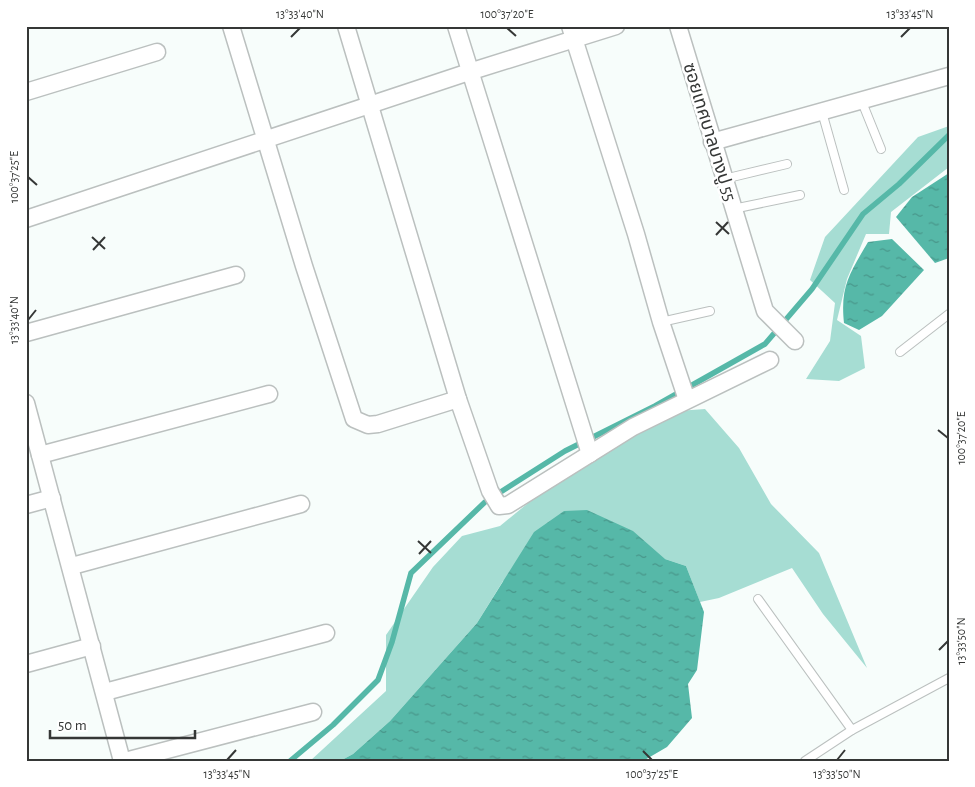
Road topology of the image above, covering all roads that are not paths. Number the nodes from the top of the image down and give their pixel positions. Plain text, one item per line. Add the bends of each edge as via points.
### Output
1 (231, 26) edge
2 (346, 26) edge
3 (456, 26) edge
4 (616, 26) edge
5 (678, 26) edge
6 (572, 33) edge
7 (157, 52) dead end
8 (469, 72) junction
9 (949, 76) edge
10 (26, 92) edge
11 (862, 102) junction
12 (371, 104) junction
13 (822, 112) junction
14 (267, 140) junction
15 (712, 142) junction
16 (881, 149) dead end
17 (787, 164) dead end
18 (724, 179) junction
19 (844, 190) dead end
20 (800, 195) dead end
21 (733, 209) junction
22 (26, 219) edge
23 (236, 275) dead end
24 (710, 311) dead end
25 (949, 314) edge
26 (661, 322) junction
27 (785, 331) dead end
28 (26, 333) edge
29 (900, 352) dead end
30 (770, 360) dead end
31 (269, 394) dead end
32 (686, 397) junction
33 (458, 398) junction
34 (26, 403) edge
35 (587, 446) junction
36 (40, 455) junction
37 (52, 498) junction
38 (301, 504) dead end
39 (26, 506) edge
40 (72, 566) junction
41 (758, 599) dead end
42 (326, 633) dead end
43 (92, 646) junction
44 (26, 664) edge
45 (949, 678) edge
46 (105, 692) junction
47 (313, 712) dead end
48 (852, 730) junction
49 (124, 761) edge
50 (805, 761) edge

1 - 14 street
2 - 12 street
3 - 8 street
4 - 6 street
5 - 15 street, ซอยเทศบาลบางปู 55
6 - 8 street
6 - 26 street
7 - 10 street
8 - 12 street
8 - 35 street
9 - 11 street
11 - 13 street
11 - 16 lane
12 - 14 street
12 - 33 street
13 - 15 street
13 - 19 lane
14 - 22 street
14 - 33 street via 354,419 368,425 378,424
15 - 18 street, ซอยเทศบาลบางปู 55
17 - 18 lane
18 - 21 street, ซอยเทศบาลบางปู 55
20 - 21 lane
21 - 27 street, ซอยเทศบาลบางปู 55 via 765,312
23 - 28 street
24 - 26 lane
25 - 29 lane
26 - 32 street
30 - 32 street
31 - 36 street
32 - 35 street via 633,427
33 - 35 street via 499,506 508,505
34 - 36 street
36 - 37 street
37 - 39 street
37 - 40 street
38 - 40 street
40 - 43 street
41 - 48 lane
42 - 46 street
43 - 44 street
43 - 46 street
45 - 48 lane
46 - 49 street
47 - 49 street
48 - 50 lane

